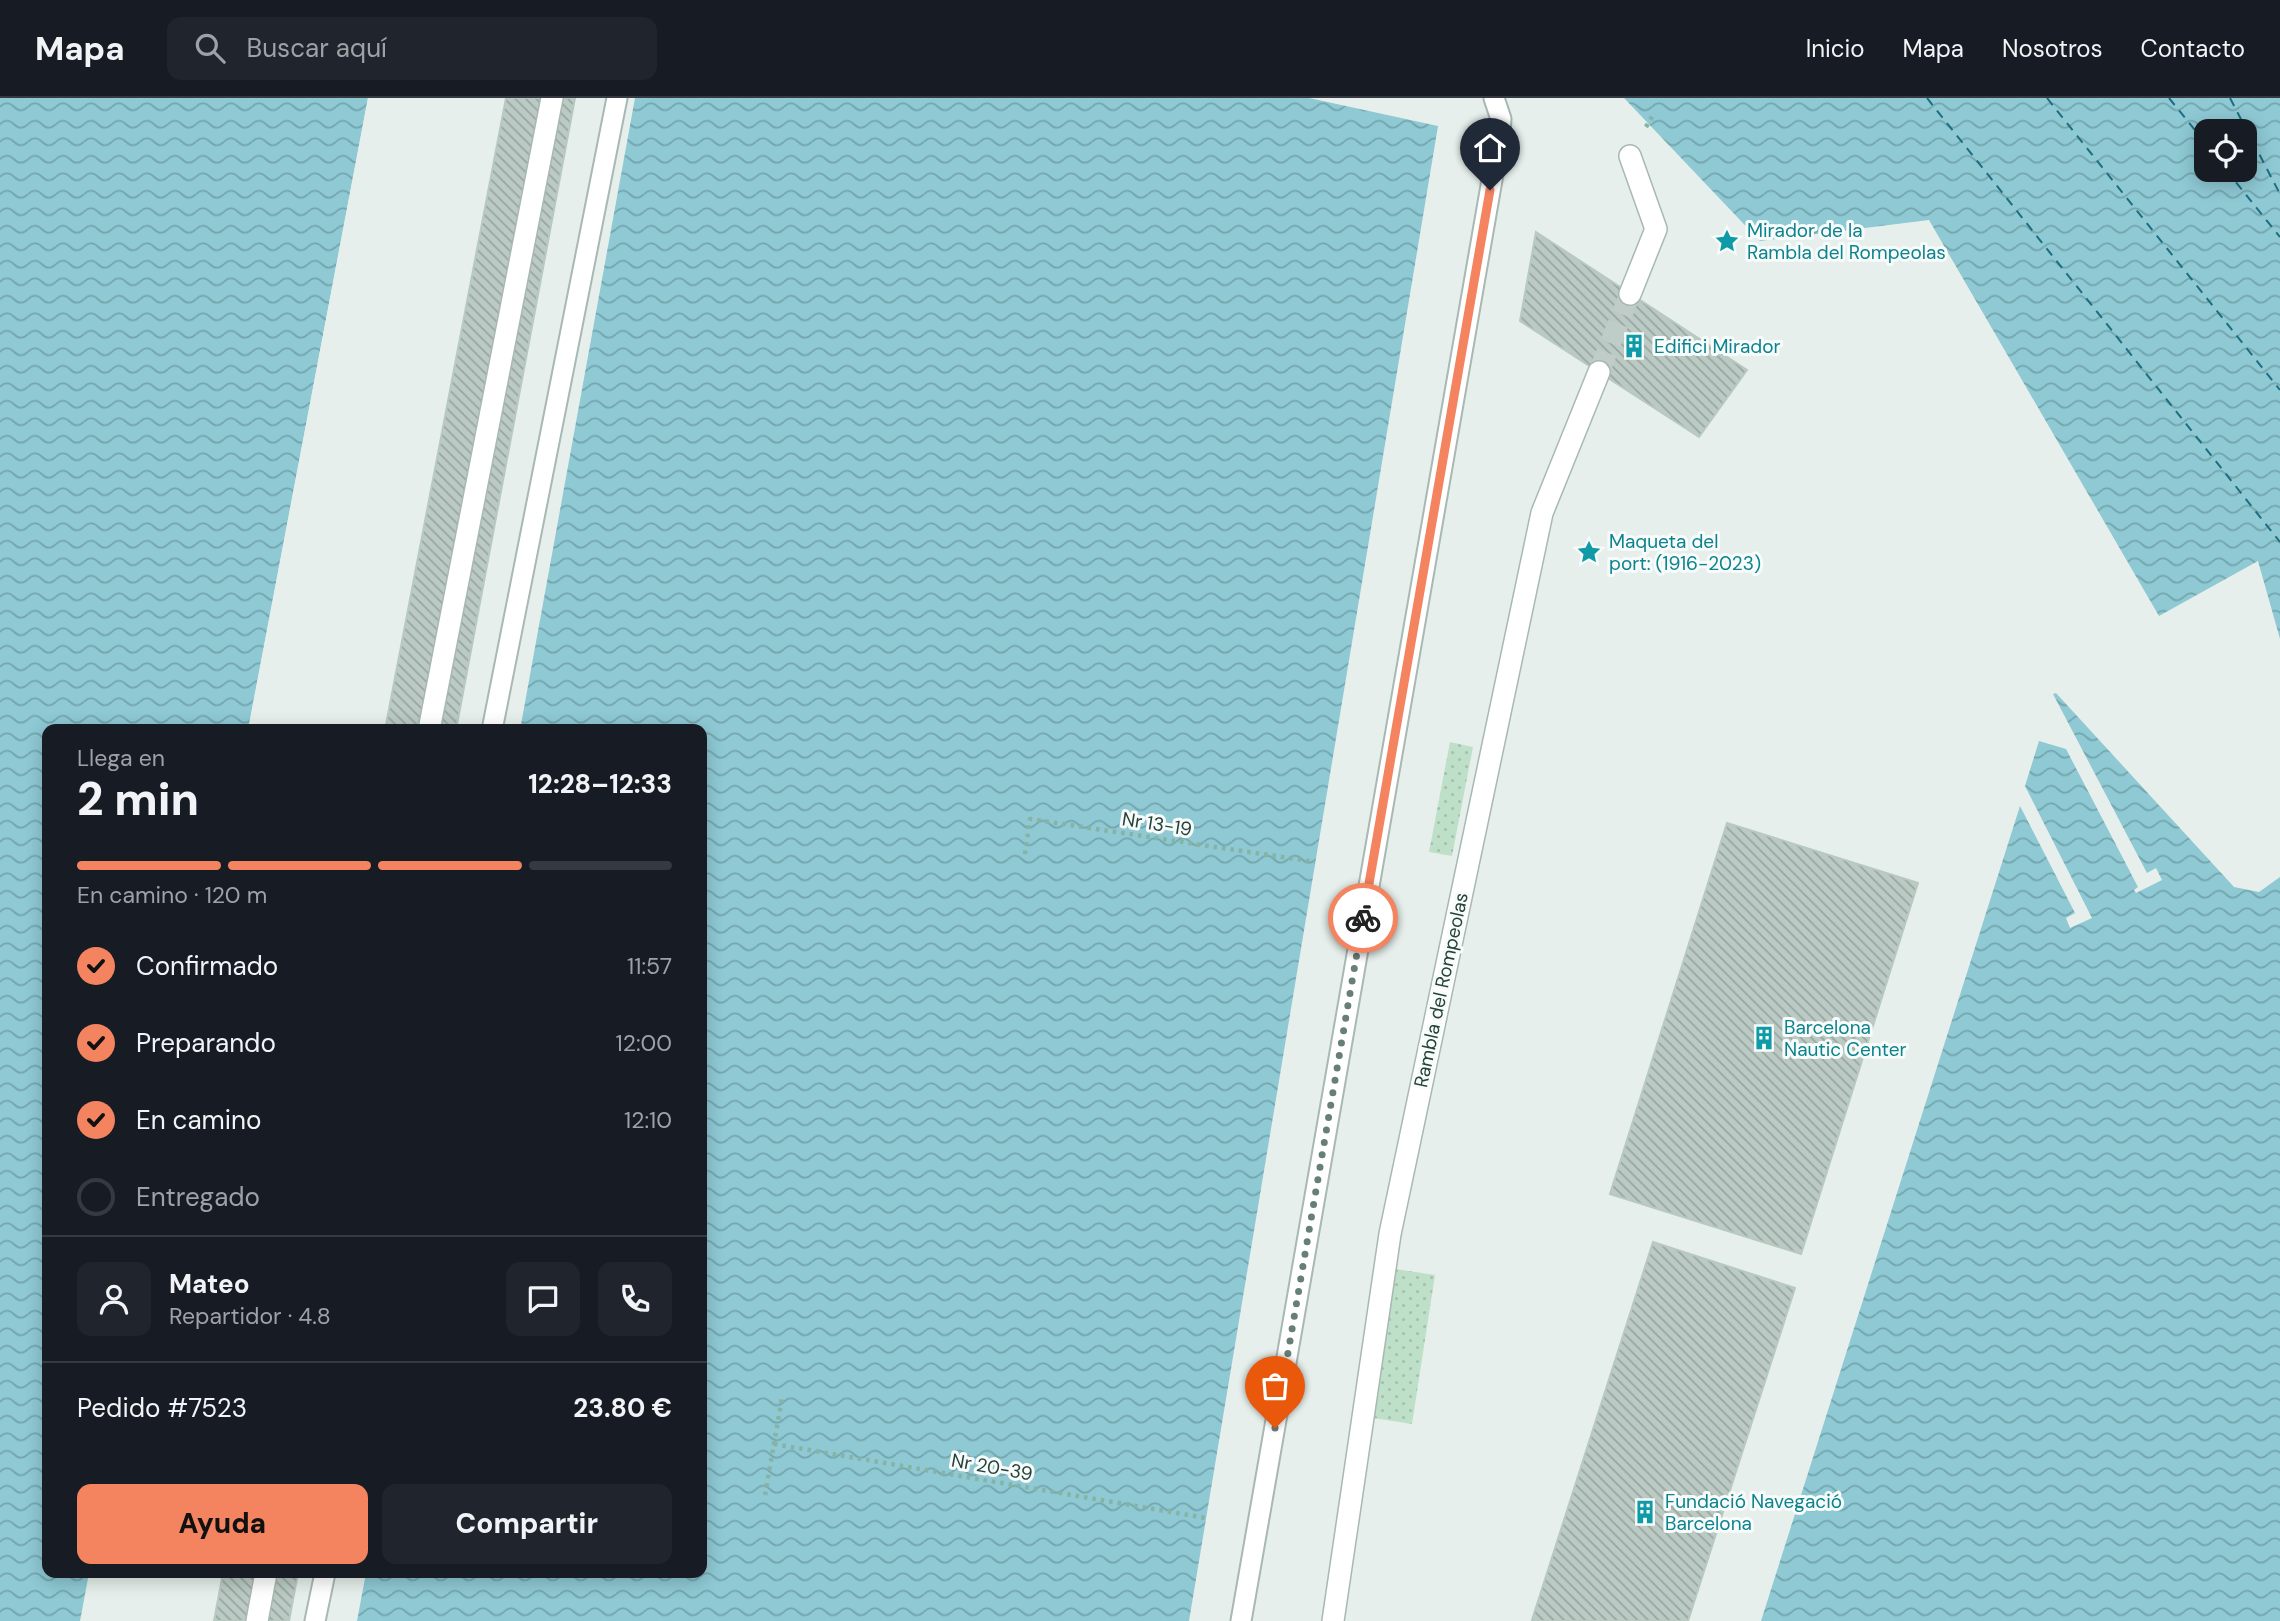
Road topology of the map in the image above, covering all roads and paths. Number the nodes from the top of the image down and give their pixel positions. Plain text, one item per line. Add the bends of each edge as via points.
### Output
1 (552, 98) edge
2 (617, 98) edge
3 (1494, 98) edge
4 (1630, 156) dead end
5 (1630, 294) tunnel mouth
6 (1599, 372) tunnel mouth
7 (430, 724) edge
8 (493, 724) edge
9 (1025, 854) dead end
10 (1315, 862) dead end
11 (782, 1398) dead end
12 (774, 1444) junction
13 (765, 1495) dead end
14 (1206, 1518) dead end
15 (265, 1578) edge
16 (324, 1578) edge
17 (257, 1621) edge
18 (315, 1621) edge
19 (1241, 1621) edge
20 (1333, 1621) edge

1 - 7 street
2 - 8 lane
3 - 19 lane via 1500,135
4 - 5 street via 1656,229
6 - 20 street, Rambla del Rompeolas via 1542,513 1390,1234
9 - 10 path, Nr 13-19 via 1030,819
11 - 12 path
12 - 13 path
12 - 14 path, Nr 20-39
15 - 17 street
16 - 18 lane

